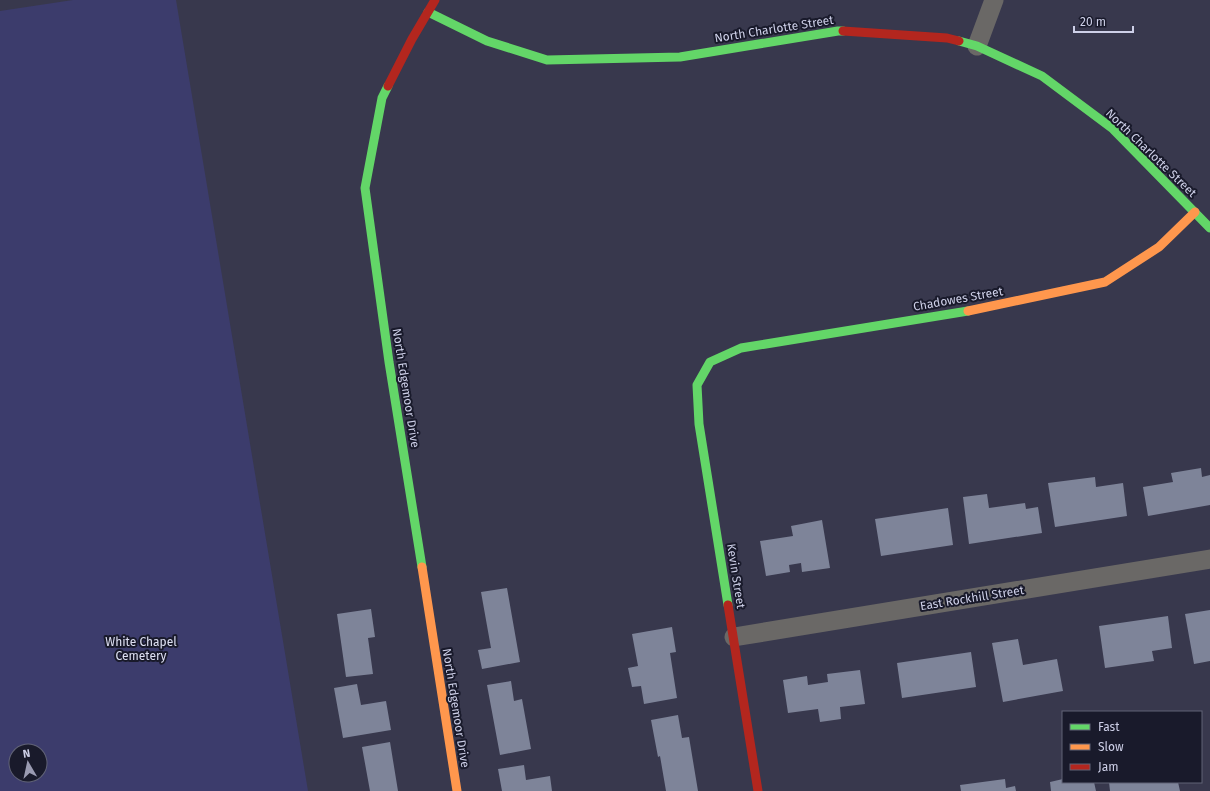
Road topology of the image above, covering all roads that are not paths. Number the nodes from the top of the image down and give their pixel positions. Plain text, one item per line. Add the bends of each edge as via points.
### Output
1 (435, 0) edge
2 (994, 0) edge
3 (428, 12) junction
4 (977, 46) junction
5 (1194, 212) junction
6 (1210, 228) edge
7 (707, 367) joint
8 (1210, 559) edge
9 (734, 637) junction
10 (457, 791) edge
11 (758, 791) edge

1 - 3 street, North Edgemoor Drive
2 - 4 street
3 - 4 street, North Charlotte Street via 487,41 547,60 680,56 838,31 947,38
3 - 10 street, North Edgemoor Drive via 382,98 365,188 389,362
4 - 5 street, North Charlotte Street via 1042,76 1113,129
5 - 6 street, North Charlotte Street
5 - 7 street, Chadowes Street via 1159,247 1105,282 970,310 741,348 710,362
7 - 9 street, Kevin Street via 698,385 699,424
8 - 9 street, East Rockhill Street
9 - 11 street, Kevin Street

